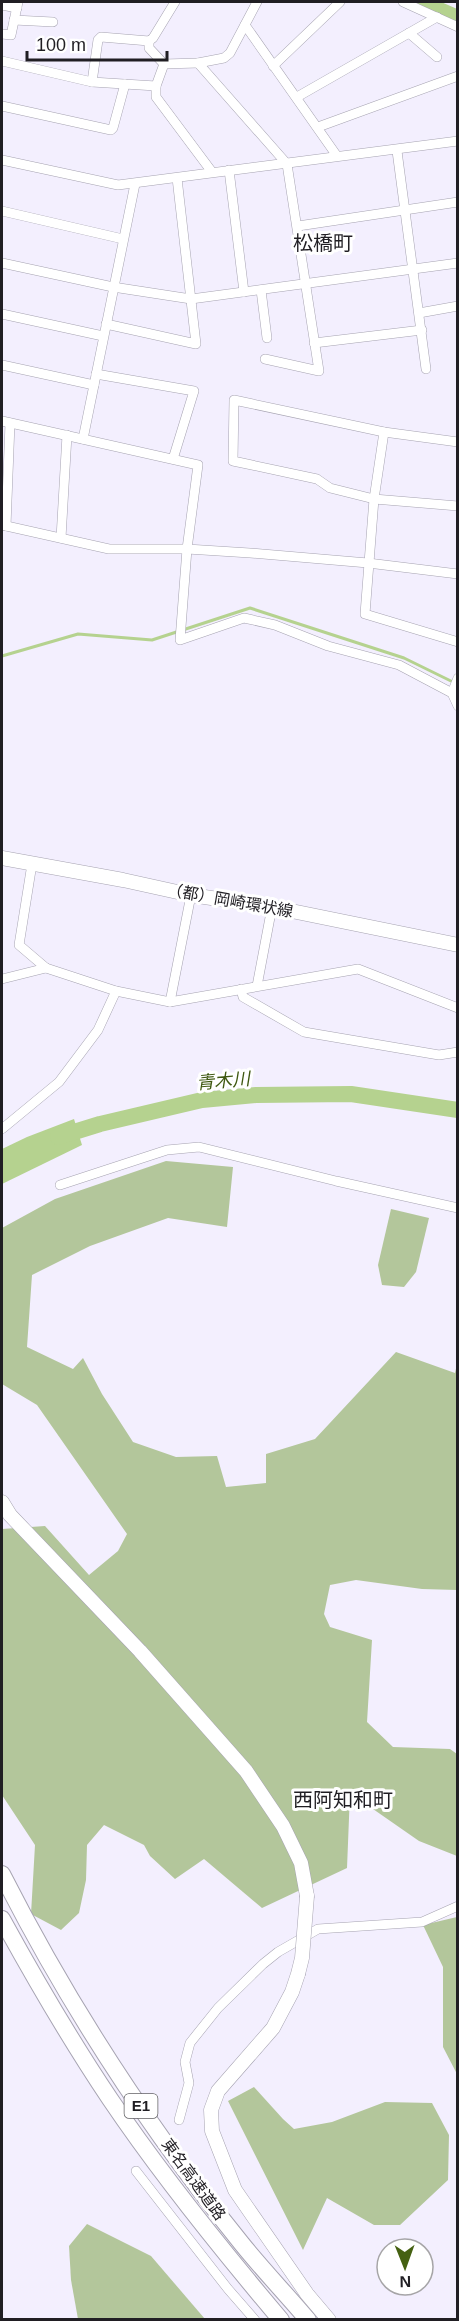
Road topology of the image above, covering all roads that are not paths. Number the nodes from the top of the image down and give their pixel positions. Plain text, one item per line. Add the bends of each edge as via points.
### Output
1 (175, 2) edge
2 (257, 2) edge
3 (340, 2) edge
4 (403, 2) edge
5 (2, 5) edge
6 (17, 5) edge
7 (437, 17) junction
8 (14, 20) junction
9 (54, 22) dead end
10 (245, 25) junction
11 (458, 27) edge
12 (409, 33) junction
13 (2, 34) edge
14 (149, 41) junction
15 (437, 57) dead end
16 (2, 61) edge
17 (198, 63) junction
18 (164, 64) junction
19 (273, 66) junction
20 (458, 76) edge
21 (92, 82) junction
22 (125, 84) junction
23 (156, 86) junction
24 (297, 97) junction
25 (2, 106) edge
26 (318, 127) junction
27 (458, 141) edge
28 (397, 151) junction
29 (337, 156) junction
30 (2, 160) edge
31 (286, 164) junction
32 (229, 170) junction
33 (212, 172) junction
34 (177, 178) junction
35 (135, 184) junction
36 (458, 202) edge
37 (405, 210) junction
38 (2, 211) edge
39 (298, 226) junction
40 (123, 239) junction
41 (2, 263) edge
42 (458, 263) edge
43 (414, 269) junction
44 (307, 285) junction
45 (113, 287) junction
46 (261, 290) junction
47 (244, 292) junction
48 (191, 299) junction
49 (458, 306) edge
50 (419, 313) junction
51 (2, 314) edge
52 (106, 324) junction
53 (422, 330) junction
54 (103, 336) junction
55 (267, 338) dead end
56 (314, 343) junction
57 (265, 359) dead end
58 (2, 365) edge
59 (426, 369) dead end
60 (96, 374) junction
61 (94, 385) junction
62 (6, 422) edge
63 (384, 432) junction
64 (67, 435) junction
65 (83, 440) junction
66 (458, 442) edge
67 (173, 459) junction
68 (374, 499) junction
69 (458, 506) edge
70 (4, 526) edge
71 (61, 538) junction
72 (187, 549) junction
73 (368, 563) junction
74 (458, 574) edge
75 (458, 642) edge
76 (458, 678) edge
77 (452, 693) junction
78 (458, 706) edge
79 (2, 858) edge
80 (32, 864) junction
81 (191, 895) junction
82 (272, 908) junction
83 (458, 945) edge
84 (46, 968) junction
85 (2, 979) edge
86 (257, 986) junction
87 (241, 989) junction
88 (116, 991) junction
89 (170, 1002) junction
90 (458, 1008) edge
91 (458, 1052) edge
92 (2, 1129) edge
93 (60, 1185) dead end
94 (458, 1208) edge
95 (2, 1502) edge
96 (2, 1874) edge
97 (458, 1906) edge
98 (2, 1919) edge
99 (179, 2120) dead end
100 (136, 2171) dead end
101 (255, 2319) edge
102 (281, 2319) edge
103 (308, 2319) edge
104 (329, 2319) edge

1 - 14 street
2 - 10 street
3 - 19 street
4 - 7 street
5 - 6 street
6 - 8 street
7 - 11 street
7 - 12 street
8 - 9 street
8 - 13 street via 11,34
10 - 17 street via 224,58
10 - 19 street
12 - 15 street
12 - 24 street
14 - 18 street via 149,48
14 - 21 street via 100,37
16 - 21 street
17 - 18 street
17 - 31 street
18 - 23 street
19 - 24 street
20 - 26 street
21 - 22 street
22 - 23 street
22 - 25 street via 111,130
23 - 33 street via 156,97
24 - 26 street
26 - 29 street
27 - 28 street
28 - 29 street
28 - 37 street
29 - 31 street
30 - 35 street via 118,185
31 - 32 street
31 - 39 street
32 - 33 street
32 - 47 street
33 - 34 street
34 - 35 street
34 - 48 street
35 - 40 street
36 - 37 street
37 - 39 street
37 - 43 street
38 - 40 street
39 - 44 street
40 - 45 street
41 - 45 street
42 - 43 street
43 - 44 street
43 - 50 street
44 - 46 street
44 - 56 street
45 - 48 street
45 - 52 street
46 - 47 street
46 - 55 street
47 - 48 street
48 - 52 street via 196,344
49 - 50 street
50 - 53 street
51 - 54 street
52 - 54 street
53 - 56 street
53 - 59 street
54 - 60 street
56 - 57 street via 319,371
58 - 61 street
60 - 61 street
60 - 67 street via 194,391
61 - 65 street
62 - 64 street
62 - 70 street
63 - 66 street
63 - 68 street
63 - 68 street via 234,400 232,461 317,479 330,488
64 - 65 street
64 - 71 street
65 - 67 street
67 - 72 street via 198,465
68 - 69 street
68 - 73 street
70 - 71 street
71 - 72 street via 109,549
72 - 73 street
72 - 77 street via 180,640 244,618 399,665
73 - 74 street
73 - 75 street via 365,614
76 - 77 street
77 - 78 street
79 - 80 street, （都）岡崎環状線
80 - 81 street, （都）岡崎環状線
80 - 84 street via 19,945
81 - 82 street, （都）岡崎環状線
81 - 89 street
82 - 83 street, （都）岡崎環状線
82 - 86 street
84 - 85 street
84 - 88 street
86 - 87 street
86 - 90 street via 358,969
87 - 89 street
87 - 91 street via 243,997 304,1032 439,1055
88 - 89 street
88 - 92 street via 98,1030 59,1082
93 - 94 street via 167,1150 199,1147
95 - 104 street, bridge via 246,1771 284,1826 301,1863 307,1896 298,1974 273,2028 218,2091 211,2110 212,2131 235,2190 307,2294
96 - 103 highway, 東名高速道路 / E1 via 58,1978 173,2153 242,2245
97 - 99 street via 422,1922 318,1929 278,1952 218,2008 190,2043 185,2062 189,2083
98 - 102 highway, 東名高速道路 / E1 via 39,1988 111,2100
100 - 101 street

